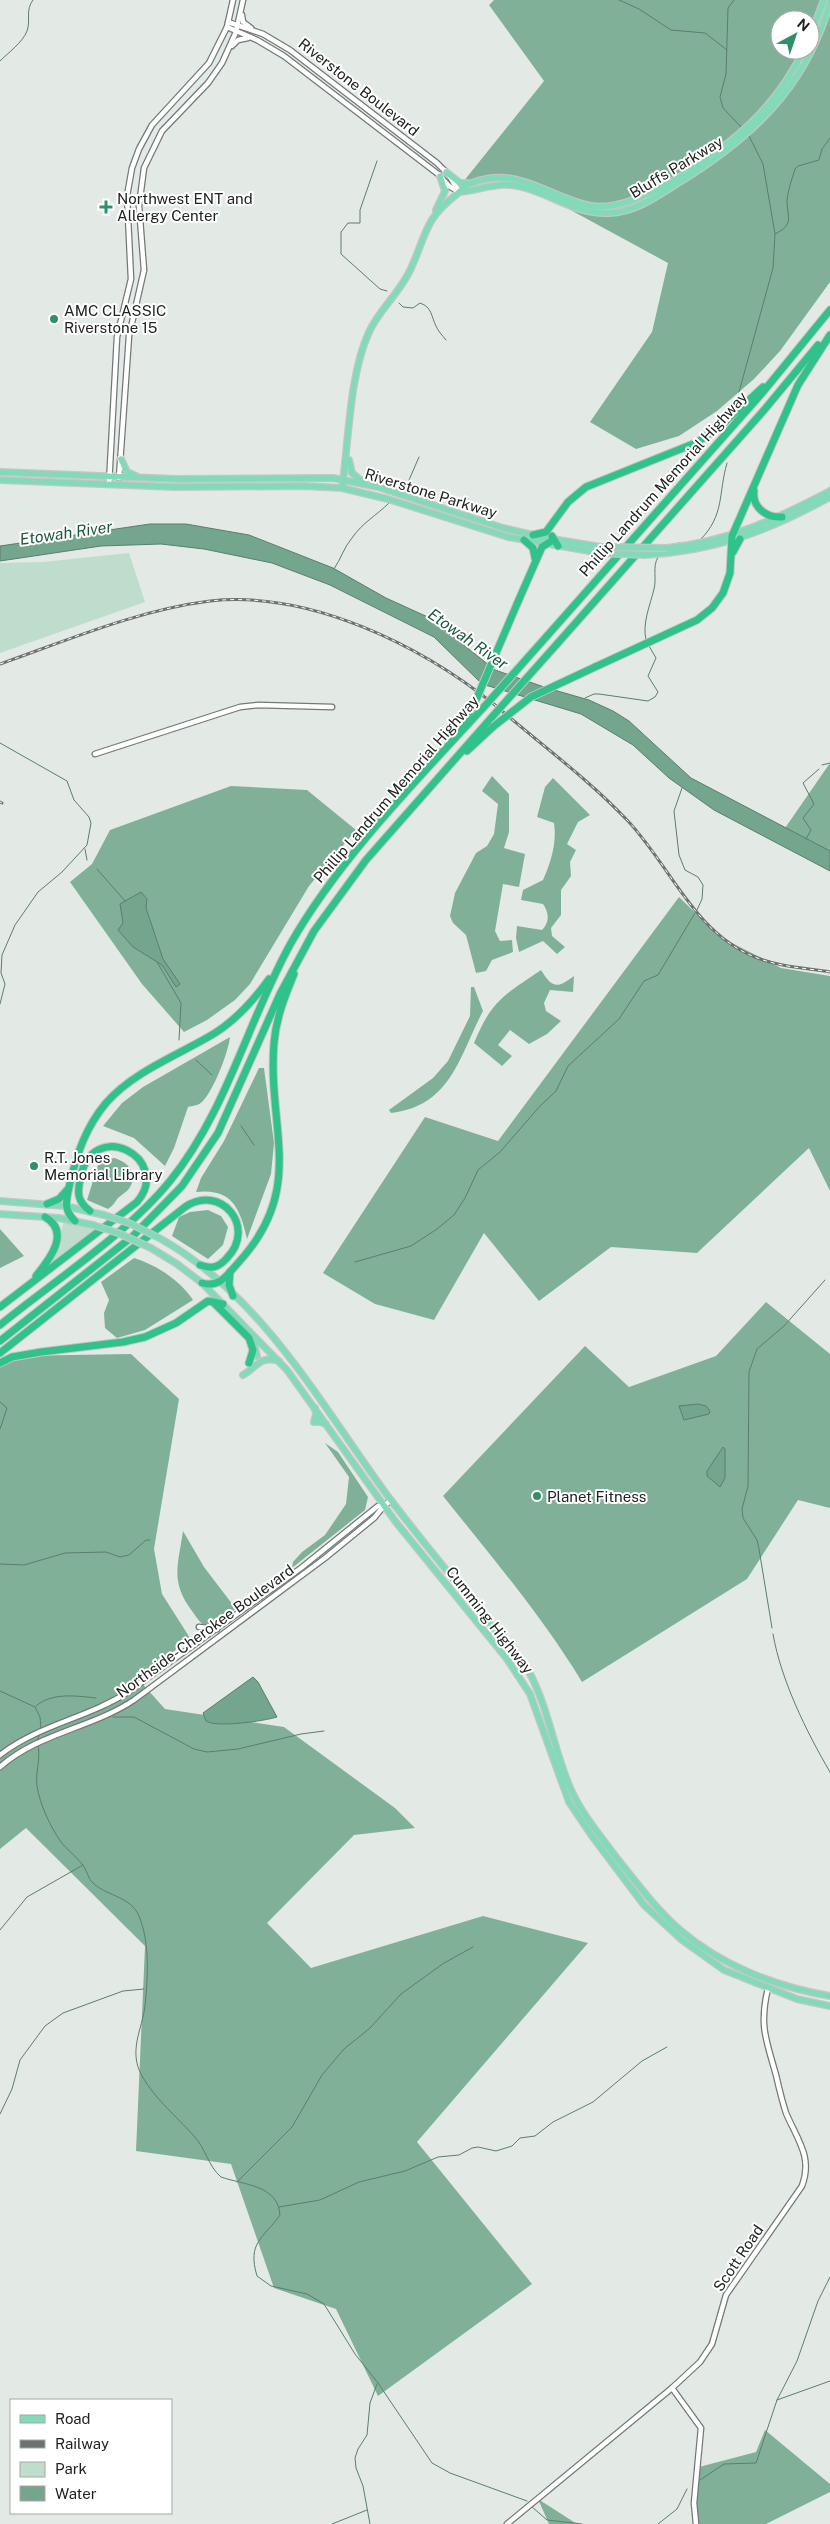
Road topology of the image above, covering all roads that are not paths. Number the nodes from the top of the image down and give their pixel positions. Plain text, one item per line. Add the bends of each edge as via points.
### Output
1 (233, 0) edge
2 (243, 0) edge
3 (830, 2) edge
4 (241, 9) junction
5 (227, 25) junction
6 (238, 26) junction
7 (236, 32) junction
8 (258, 33) junction
9 (251, 38) junction
10 (229, 49) junction
11 (798, 60) edge
12 (443, 174) junction
13 (679, 179) junction
14 (472, 183) junction
15 (459, 192) junction
16 (548, 194) junction
17 (434, 214) junction
18 (830, 310) edge
19 (830, 330) edge
20 (830, 335) edge
21 (787, 364) junction
22 (348, 450) junction
23 (121, 459) junction
24 (0, 472) edge
25 (109, 476) junction
26 (119, 477) junction
27 (137, 477) junction
28 (0, 480) edge
29 (343, 480) junction
30 (108, 484) junction
31 (119, 484) junction
32 (366, 484) junction
33 (342, 488) junction
34 (754, 489) junction
35 (830, 491) edge
36 (828, 499) edge
37 (782, 517) junction
38 (552, 526) junction
39 (533, 535) junction
40 (731, 539) junction
41 (740, 539) junction
42 (524, 540) junction
43 (553, 540) junction
44 (544, 544) junction
45 (558, 546) junction
46 (601, 550) junction
47 (732, 555) junction
48 (535, 561) junction
49 (332, 707) dead end
50 (95, 754) dead end
51 (440, 777) junction
52 (382, 821) junction
53 (329, 908) junction
54 (278, 967) junction
55 (70, 1183) junction
56 (0, 1202) edge
57 (47, 1204) junction
58 (65, 1206) junction
59 (90, 1211) junction
60 (0, 1214) edge
61 (45, 1217) junction
62 (75, 1221) junction
63 (200, 1265) junction
64 (230, 1272) junction
65 (202, 1283) junction
66 (220, 1283) junction
67 (20, 1292) junction
68 (233, 1296) junction
69 (223, 1304) junction
70 (0, 1307) edge
71 (190, 1314) junction
72 (0, 1325) edge
73 (252, 1334) junction
74 (0, 1341) edge
75 (0, 1353) edge
76 (257, 1356) dead end
77 (0, 1362) edge
78 (279, 1362) junction
79 (249, 1363) dead end
80 (242, 1375) dead end
81 (310, 1399) junction
82 (328, 1426) junction
83 (391, 1500) junction
84 (384, 1506) junction
85 (350, 1530) junction
86 (346, 1540) junction
87 (199, 1627) dead end
88 (218, 1629) junction
89 (117, 1699) junction
90 (122, 1707) junction
91 (0, 1755) edge
92 (0, 1768) edge
93 (639, 1886) junction
94 (633, 1891) junction
95 (768, 1988) junction
96 (830, 1996) edge
97 (830, 2006) edge
98 (672, 2388) junction
99 (506, 2524) edge
100 (696, 2524) edge

1 - 5 street
2 - 4 street
3 - 13 main road, Bluffs Parkway via 809,55 779,101 737,144
4 - 6 street
4 - 8 street via 243,22
5 - 6 street, Riverstone Boulevard
5 - 7 street, Riverstone Boulevard
5 - 25 street via 205,68 147,132 132,168 127,196 131,279 117,337
6 - 7 street
6 - 8 street, Riverstone Boulevard
7 - 9 street, Riverstone Boulevard
7 - 10 street
8 - 12 street, Riverstone Boulevard via 294,52
9 - 10 street via 238,40
9 - 12 street, Riverstone Boulevard via 289,59
10 - 23 street via 212,78 162,131 144,168 139,206 144,270 129,336
11 - 13 main road, Bluffs Parkway via 771,101 752,122
12 - 14 main road via 460,183
12 - 15 street, Riverstone Boulevard via 449,186
12 - 17 main road via 445,191
13 - 16 main road, Bluffs Parkway via 639,207 609,213 580,210
14 - 15 main road, Bluffs Parkway
14 - 16 main road, Bluffs Parkway via 504,178 532,183
15 - 16 main road, Bluffs Parkway via 500,184
15 - 17 main road
17 - 22 main road via 409,274 378,317 366,341 356,377
18 - 21 highway, Phillip Landrum Memorial Highway
19 - 51 highway, Phillip Landrum Memorial Highway, bridge via 766,409
20 - 34 highway via 798,385
21 - 38 highway via 710,434 679,451 586,487 568,502
21 - 52 highway, Phillip Landrum Memorial Highway, bridge
22 - 29 main road
22 - 32 main road via 352,473
23 - 26 street
23 - 27 main road via 127,472
24 - 25 main road, Riverstone Parkway
25 - 26 main road, Riverstone Parkway
25 - 30 street
26 - 27 main road, Riverstone Parkway
26 - 31 street
27 - 29 main road, Riverstone Parkway via 310,477
28 - 30 main road, Riverstone Parkway
29 - 32 main road, Riverstone Parkway
29 - 33 main road
30 - 31 main road, Riverstone Parkway
31 - 33 main road, Riverstone Parkway
32 - 39 main road, Riverstone Parkway
33 - 42 main road, Riverstone Parkway
34 - 37 highway via 754,498 762,511
34 - 40 highway
35 - 37 main road
36 - 41 main road via 781,524
37 - 40 main road
38 - 39 highway via 544,533
38 - 43 highway
39 - 43 main road, Riverstone Parkway
40 - 41 main road
40 - 46 main road, Riverstone Parkway, bridge via 667,548
40 - 46 main road, bridge via 662,554
40 - 47 highway
41 - 47 highway
42 - 44 main road, Riverstone Parkway
42 - 48 highway via 533,548
43 - 44 highway
43 - 45 highway
43 - 46 main road, Riverstone Parkway
44 - 45 main road, Riverstone Parkway
44 - 48 highway
45 - 46 main road, Riverstone Parkway
47 - 51 highway, bridge via 728,583 716,604 701,618 531,698 494,726
48 - 52 highway, bridge via 473,707
49 - 50 street via 258,705 240,708
51 - 53 highway, Phillip Landrum Memorial Highway via 366,860
52 - 54 highway, Phillip Landrum Memorial Highway via 327,888
53 - 64 highway via 285,996 276,1026 274,1066 280,1160 276,1195 261,1234
53 - 74 highway, Phillip Landrum Memorial Highway via 290,972 218,1132 182,1186 133,1236
54 - 55 highway via 253,1001 229,1023 138,1077 110,1099 86,1135
54 - 72 highway, Phillip Landrum Memorial Highway via 215,1109 177,1173 131,1220
55 - 57 highway via 59,1199
55 - 58 highway
56 - 57 main road, Cumming Highway
57 - 58 main road, Cumming Highway
58 - 59 main road, Cumming Highway
58 - 62 highway
59 - 63 main road, Cumming Highway, bridge via 129,1223 161,1239
59 - 67 highway via 82,1204 78,1192 82,1167 88,1158 101,1148 111,1146 122,1147 136,1155 145,1173 145,1186 140,1198
60 - 61 main road, Cumming Highway
61 - 62 main road, Cumming Highway
61 - 67 highway via 57,1226 56,1242 44,1265
62 - 65 main road, Cumming Highway, bridge via 118,1232 151,1248
63 - 66 main road, Cumming Highway
63 - 75 highway via 218,1266 233,1252 238,1241 235,1218 226,1207 213,1200 196,1201 185,1207
64 - 66 highway
64 - 68 highway via 229,1285
65 - 66 highway
65 - 69 main road, Cumming Highway
66 - 68 main road, Cumming Highway
67 - 70 highway
68 - 83 main road, Cumming Highway via 314,1388
69 - 71 highway via 208,1301
69 - 73 main road, Cumming Highway
71 - 77 highway via 165,1329 134,1340 41,1352
71 - 79 highway via 207,1304 217,1304 249,1338 253,1350
73 - 76 main road
73 - 78 main road, Cumming Highway
78 - 80 main road via 260,1360
78 - 81 main road, Cumming Highway
81 - 82 main road, Cumming Highway
81 - 82 main road via 316,1414 314,1422
82 - 84 main road, Cumming Highway
83 - 84 street, Northside-Cherokee Boulevard
83 - 93 main road, Cumming Highway via 528,1670 538,1688 568,1784 577,1802
84 - 85 street, Northside-Cherokee Boulevard via 378,1506
84 - 86 street, Northside-Cherokee Boulevard
84 - 94 main road, Cumming Highway via 519,1675 536,1710 569,1802
85 - 86 street
85 - 88 street, Northside-Cherokee Boulevard
86 - 90 street, Northside-Cherokee Boulevard
87 - 88 street
88 - 89 street, Northside-Cherokee Boulevard
89 - 90 street
89 - 91 street, Northside-Cherokee Boulevard via 15,1744
90 - 92 street, Northside-Cherokee Boulevard via 19,1753
93 - 94 main road
93 - 96 main road, Cumming Highway via 679,1928 714,1954 782,1985
94 - 95 main road, Cumming Highway via 671,1931 700,1955 732,1974
95 - 97 main road, Cumming Highway
95 - 98 street, Scott Road via 763,2013 764,2034 786,2113 803,2146 805,2174 802,2186 726,2295 708,2351
98 - 99 street, Scott Road
98 - 100 street via 701,2428 694,2503

